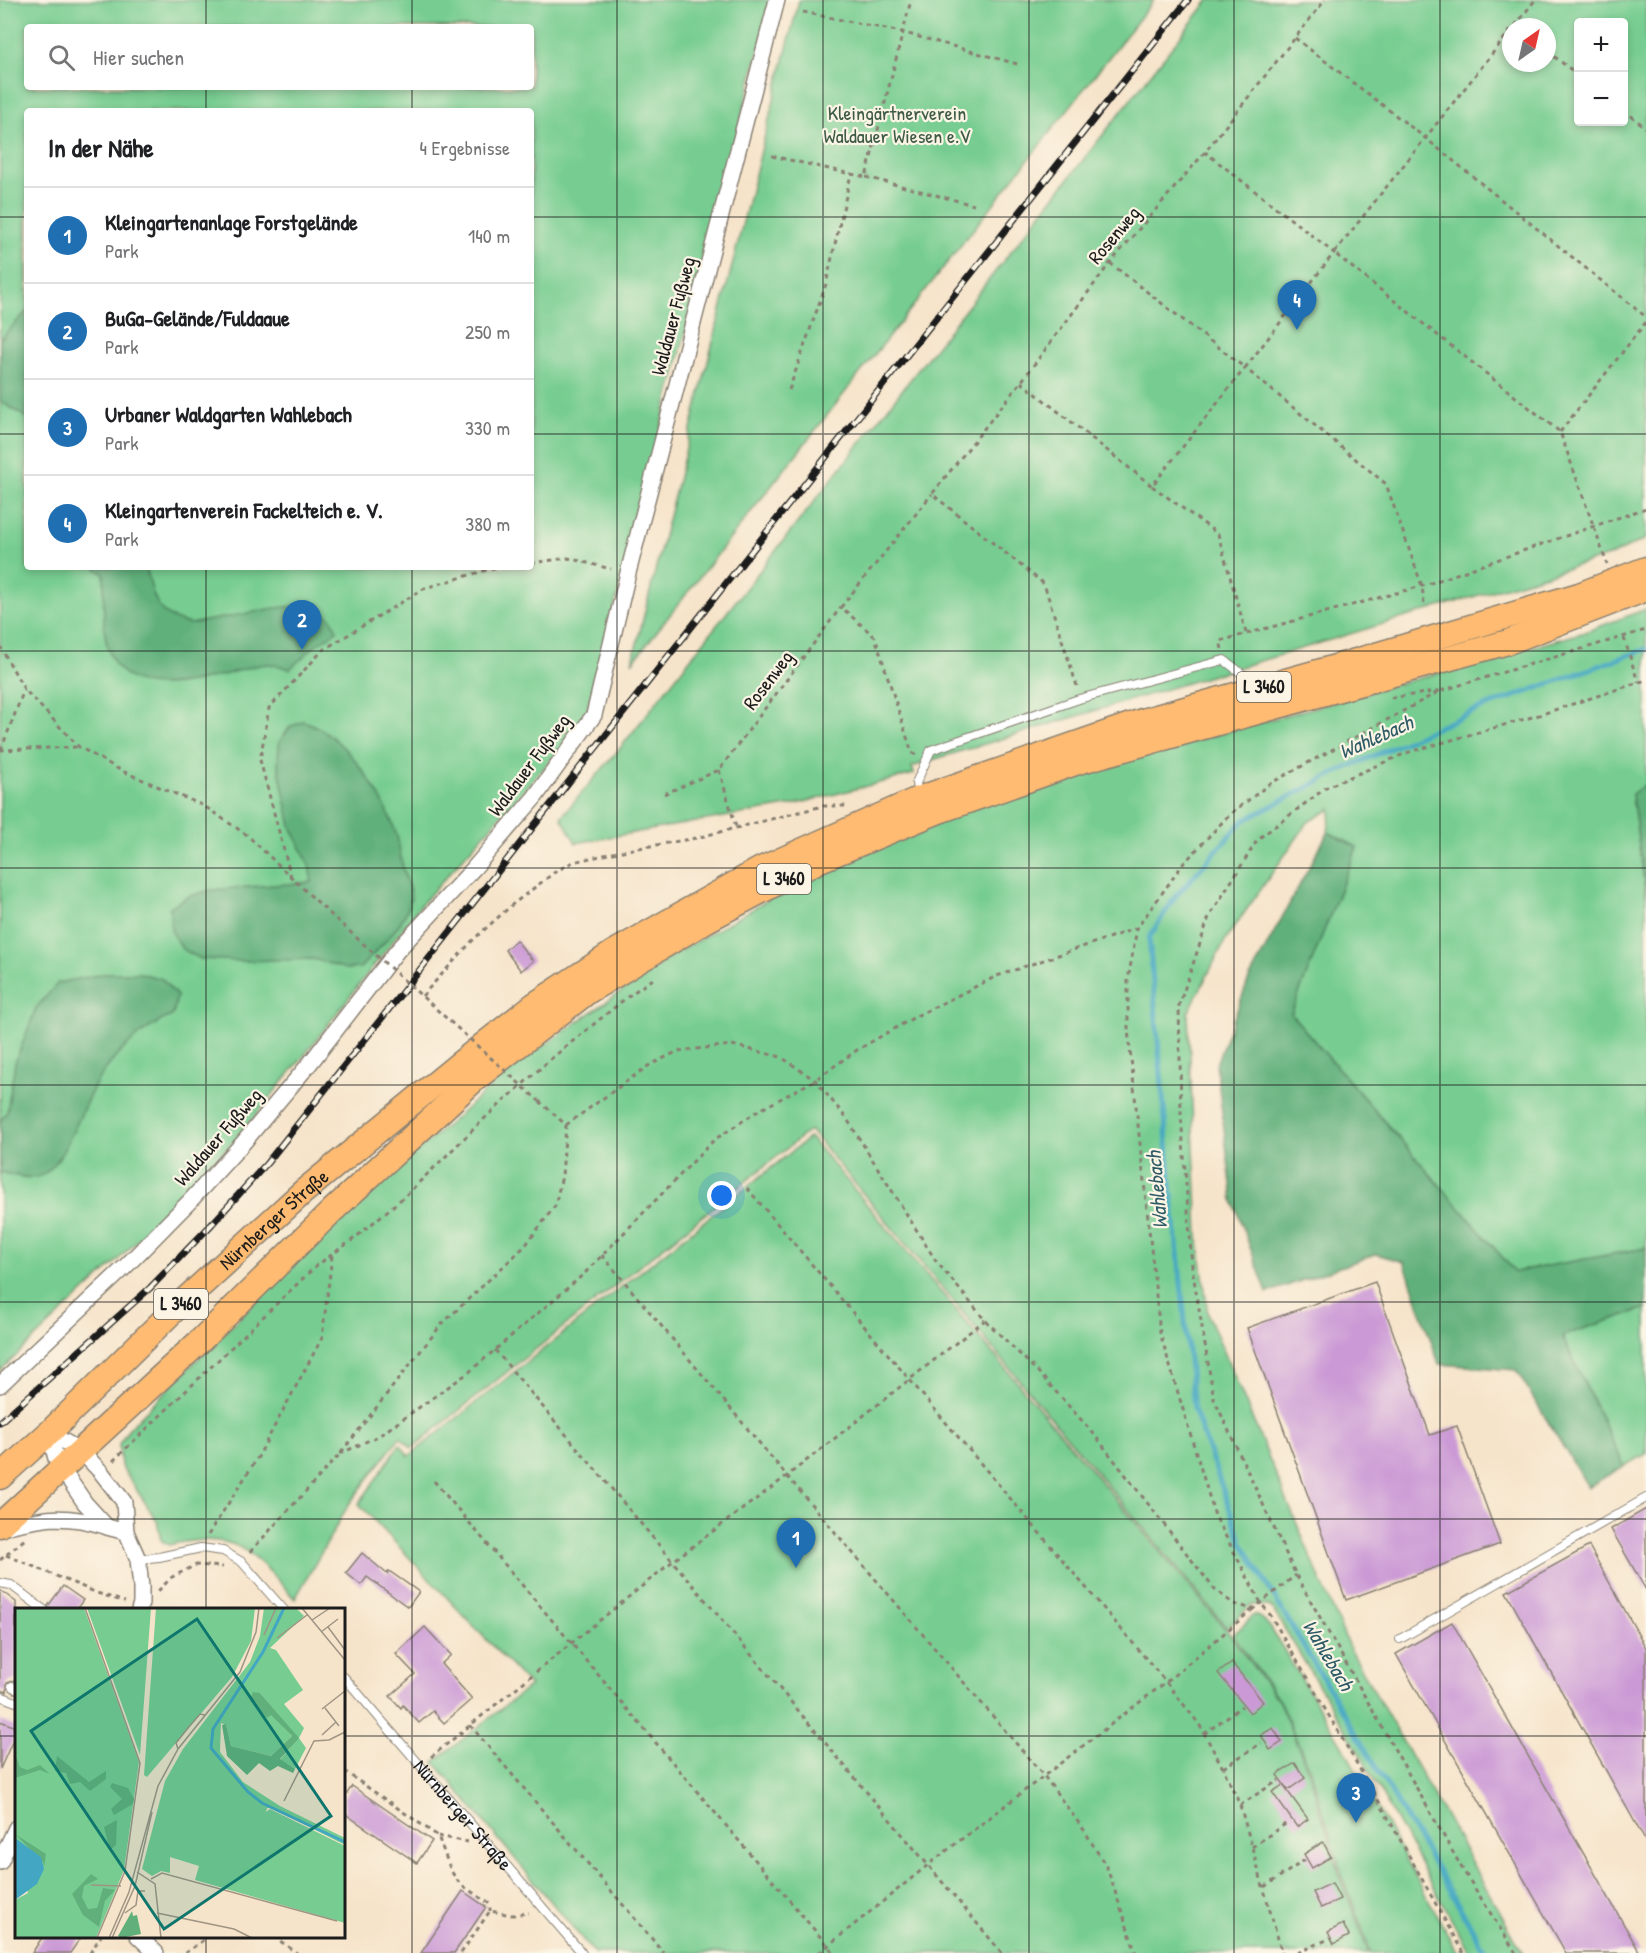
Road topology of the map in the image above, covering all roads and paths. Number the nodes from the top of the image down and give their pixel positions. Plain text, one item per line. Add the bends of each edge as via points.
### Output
1 (777, 0) edge
2 (911, 0) edge
3 (1325, 0) edge
4 (1535, 0) edge
5 (803, 12) dead end
6 (1522, 18) edge
7 (902, 32) junction
8 (1295, 38) junction
9 (1502, 43) edge
10 (1556, 58) edge
11 (1021, 64) dead end
12 (1574, 72) edge
13 (1628, 114) edge
14 (1646, 128) edge
15 (1424, 137) junction
16 (1205, 152) junction
17 (772, 156) dead end
18 (851, 174) junction
19 (866, 177) junction
20 (974, 205) dead end
21 (1334, 253) junction
22 (1110, 262) junction
23 (1646, 317) edge
24 (1646, 322) edge
25 (1245, 368) junction
26 (1021, 382) junction
27 (789, 390) dead end
28 (1560, 432) junction
29 (1152, 486) junction
30 (932, 494) junction
31 (1646, 508) edge
32 (1593, 526) junction
33 (534, 563) edge
34 (1646, 569) edge
35 (487, 570) edge
36 (1609, 571) dead end
37 (628, 573) junction
38 (1422, 586) junction
39 (1646, 589) edge
40 (1424, 603) dead end
41 (842, 607) junction
42 (1646, 630) edge
43 (1246, 633) junction
44 (1624, 638) junction
45 (0, 646) edge
46 (1224, 660) junction
47 (1646, 680) edge
48 (1638, 683) junction
49 (1261, 688) junction
50 (24, 689) junction
51 (1440, 691) junction
52 (1079, 699) junction
53 (1384, 699) dead end
54 (79, 747) junction
55 (0, 750) edge
56 (927, 759) junction
57 (719, 770) junction
58 (664, 794) dead end
59 (918, 798) junction
60 (736, 827) dead end
61 (555, 872) dead end
62 (291, 877) junction
63 (1137, 928) junction
64 (659, 975) dead end
65 (422, 996) junction
66 (815, 1080) junction
67 (566, 1125) junction
68 (747, 1188) dead end
69 (332, 1255) junction
70 (602, 1255) junction
71 (985, 1320) junction
72 (495, 1350) junction
73 (909, 1379) junction
74 (0, 1385) edge
75 (49, 1433) junction
76 (81, 1451) junction
77 (340, 1454) junction
78 (62, 1469) junction
79 (101, 1472) junction
80 (787, 1476) junction
81 (0, 1477) edge
82 (434, 1481) dead end
83 (1646, 1498) edge
84 (0, 1527) edge
85 (107, 1527) junction
86 (126, 1532) junction
87 (201, 1548) junction
88 (6, 1555) dead end
89 (138, 1559) junction
90 (0, 1560) edge
91 (242, 1562) junction
92 (673, 1562) junction
93 (1296, 1575) junction
94 (0, 1583) edge
95 (1261, 1603) junction
96 (41, 1608) edge
97 (140, 1608) edge
98 (282, 1608) edge
99 (1252, 1610) junction
100 (1400, 1639) dead end
101 (573, 1643) junction
102 (345, 1678) edge
103 (1166, 1682) junction
104 (0, 1696) edge
105 (15, 1702) edge
106 (1242, 1706) dead end
107 (470, 1725) junction
108 (1204, 1734) junction
109 (1261, 1743) dead end
110 (421, 1765) junction
111 (1223, 1768) junction
112 (345, 1772) edge
113 (1044, 1776) junction
114 (1279, 1780) dead end
115 (1240, 1806) junction
116 (1288, 1822) dead end
117 (15, 1830) edge
118 (438, 1836) junction
119 (492, 1846) junction
120 (1252, 1847) junction
121 (1305, 1860) dead end
122 (0, 1862) edge
123 (928, 1865) junction
124 (1263, 1887) junction
125 (546, 1910) junction
126 (490, 1911) junction
127 (100, 1938) edge
128 (140, 1938) edge
129 (206, 1938) edge
130 (276, 1938) edge
131 (1329, 1939) dead end
132 (828, 1946) junction
133 (90, 1953) edge
134 (156, 1953) edge
135 (185, 1953) edge
136 (297, 1953) edge
137 (461, 1953) edge
138 (582, 1953) edge
139 (664, 1953) edge
140 (819, 1953) edge
141 (834, 1953) edge
142 (1002, 1953) edge
143 (1136, 1953) edge
144 (1282, 1953) edge
145 (1297, 1953) edge
146 (1463, 1953) edge
147 (1516, 1953) edge

1 - 37 street, Waldauer Fußweg
2 - 7 path
3 - 8 path, Rosenweg
4 - 6 path
5 - 7 path
7 - 11 path
7 - 19 path
8 - 15 path
8 - 16 path, Rosenweg
9 - 15 path
10 - 12 path
13 - 14 path
15 - 21 path
15 - 23 path
16 - 21 path
16 - 22 path, Rosenweg
17 - 18 path
18 - 19 path
18 - 27 path via 826,284
19 - 20 path
21 - 25 path
21 - 28 path
22 - 25 path
22 - 26 path, Rosenweg
24 - 28 path
25 - 29 path
25 - 38 path via 1386,484
26 - 29 path
26 - 30 path, Rosenweg
28 - 32 path
29 - 43 path via 1218,534
30 - 41 path, Rosenweg
30 - 52 path via 1044,584
31 - 32 path
32 - 36 path
32 - 38 path
33 - 37 path via 568,558
34 - 49 main road, L 3460 via 1579,595
35 - 62 path via 425,588 323,650 269,708 260,760
37 - 74 street, Waldauer Fußweg via 594,715 536,797 397,951 243,1143 125,1266
38 - 40 path
38 - 43 path
39 - 76 main road, L 3460 via 1508,642 1078,762 939,811 820,860 707,920 587,992 475,1079
41 - 56 path via 875,637 912,753
41 - 57 path, Rosenweg
42 - 44 path
43 - 46 path via 1220,641
44 - 48 path
44 - 51 path
45 - 50 path
46 - 49 lane
46 - 52 lane
47 - 48 path
48 - 93 path via 1406,753 1327,787 1258,839 1209,917 1179,1005 1181,1114 1192,1267 1214,1399
49 - 59 main road, L 3460 via 1142,721
50 - 54 path
50 - 55 path
51 - 53 path
51 - 63 path via 1271,783 1230,814 1183,864
52 - 56 lane via 931,750
54 - 55 path
54 - 62 path via 122,771 204,806 247,835
56 - 59 lane via 916,783
57 - 58 path, Rosenweg
57 - 60 path
59 - 75 main road, Nürnberger Straße / L 3460 via 761,869 613,953 534,1005 303,1192 175,1309
61 - 65 path via 474,939
62 - 65 path, bridge
63 - 66 path via 997,976 893,1029
63 - 95 path via 1128,981 1128,1030 1160,1333 1215,1515
64 - 69 path via 552,1058 406,1195
65 - 67 path, bridge
66 - 67 path via 781,1057 732,1045 678,1051 648,1066
66 - 70 path via 714,1140
66 - 71 path via 847,1119 936,1261
67 - 77 path via 555,1206 525,1246 441,1325
68 - 73 path
69 - 79 path via 315,1266
69 - 87 path via 322,1338 258,1457
70 - 72 path
70 - 80 path
71 - 73 path
71 - 99 path via 1093,1433 1215,1590 1234,1604
72 - 77 path via 380,1435
72 - 92 path
73 - 80 path
73 - 103 path
75 - 76 street
75 - 78 street
75 - 81 main road, L 3460
76 - 78 main road
76 - 79 street
77 - 91 path
78 - 84 main road
78 - 85 street
79 - 86 street via 124,1502
80 - 92 path
80 - 113 path
82 - 101 path
83 - 100 lane
84 - 85 street via 60,1517
85 - 86 street
86 - 89 street
87 - 89 lane
87 - 91 lane via 223,1551
88 - 90 path
89 - 97 street
91 - 98 lane
92 - 101 path
92 - 123 path
93 - 95 path
93 - 147 path via 1463,1870
94 - 96 lane via 11,1585
95 - 99 path
95 - 146 path
99 - 103 path
101 - 107 path
101 - 132 path
102 - 110 lane, Nürnberger Straße
103 - 108 path
103 - 113 path
104 - 105 lane
106 - 108 path
107 - 110 path
107 - 139 path
108 - 111 path
109 - 111 path
110 - 119 lane, Nürnberger Straße
111 - 115 path
112 - 118 path
113 - 123 path
113 - 143 path via 1107,1868
114 - 115 path
115 - 120 path
116 - 120 path
117 - 122 street
118 - 119 path
118 - 126 path via 460,1884 490,1904
119 - 125 lane, Nürnberger Straße
120 - 124 path
121 - 124 path
123 - 132 path
123 - 142 path
124 - 144 path
125 - 126 path via 512,1915
125 - 138 lane, Nürnberger Straße
126 - 137 path
127 - 133 path
128 - 134 street
129 - 135 path
130 - 136 path
131 - 145 path
132 - 140 path
132 - 141 path

